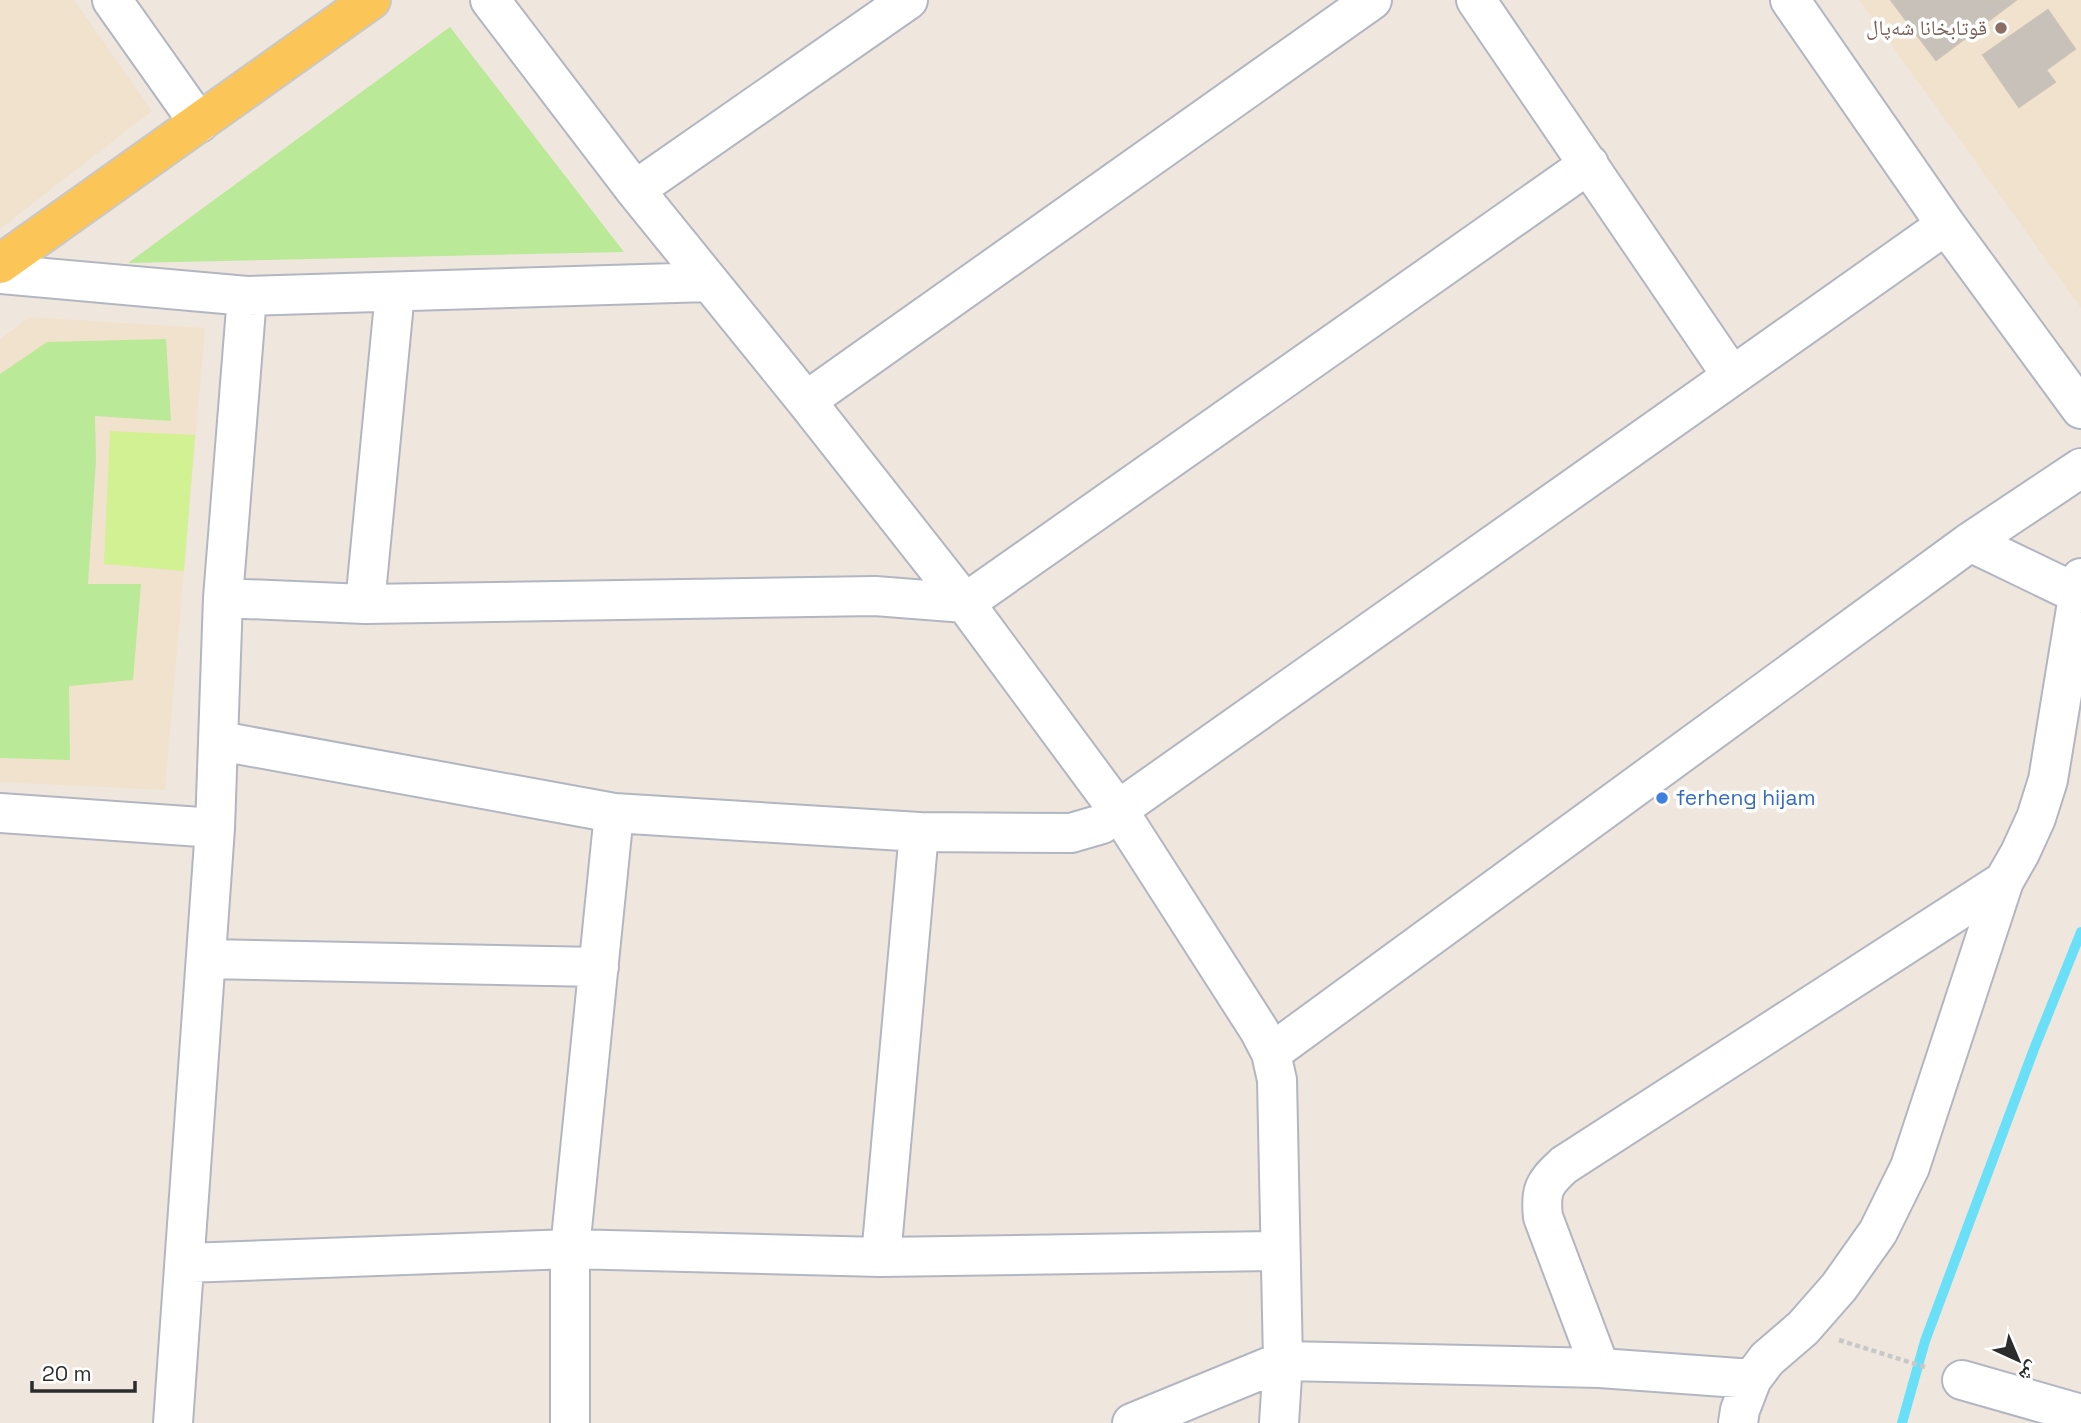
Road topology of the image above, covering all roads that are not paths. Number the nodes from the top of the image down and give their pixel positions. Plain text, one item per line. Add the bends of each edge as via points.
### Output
1 (112, 0) edge
2 (370, 0) edge
3 (490, 0) edge
4 (908, 0) edge
5 (1372, 0) edge
6 (1476, 0) edge
7 (1790, 0) edge
8 (199, 123) junction
9 (1589, 164) junction
10 (635, 190) junction
11 (1946, 225) junction
12 (0, 264) edge
13 (0, 274) edge
14 (709, 282) junction
15 (395, 292) junction
16 (247, 296) junction
17 (1732, 376) junction
18 (806, 401) junction
19 (2081, 409) edge
20 (2081, 467) edge
21 (1970, 542) junction
22 (2079, 586) edge
23 (223, 598) junction
24 (965, 603) junction
25 (365, 604) junction
26 (219, 741) junction
27 (1118, 810) junction
28 (0, 813) edge
29 (614, 813) junction
30 (215, 828) junction
31 (919, 832) junction
32 (2004, 881) junction
33 (206, 958) junction
34 (599, 967) junction
35 (1271, 1053) junction
36 (570, 1249) junction
37 (1280, 1251) junction
38 (881, 1257) junction
39 (185, 1263) junction
40 (1283, 1361) junction
41 (1600, 1368) junction
42 (1949, 1375) road end
43 (1752, 1379) junction
44 (2081, 1414) edge
45 (173, 1423) edge
46 (570, 1423) edge
47 (1132, 1423) edge
48 (1279, 1423) edge
49 (1738, 1423) edge

1 - 8 street
2 - 8 main road
3 - 10 street
4 - 10 street
5 - 18 street
6 - 9 street
7 - 11 street
8 - 12 main road
9 - 17 street
9 - 24 street
10 - 14 street
11 - 17 street
11 - 19 street
13 - 16 street
14 - 15 street
14 - 18 street
15 - 16 street
15 - 25 street
16 - 23 street
17 - 27 street
18 - 24 street
20 - 21 street
21 - 22 street
21 - 35 street
22 - 32 street via 2048,780 2036,818
23 - 25 street
23 - 26 street
24 - 25 street via 875,596
24 - 27 street
26 - 29 street
26 - 30 street
27 - 31 street via 1102,824 1071,833
27 - 35 street
28 - 30 street
29 - 31 street
29 - 34 street
30 - 33 street
31 - 38 street
32 - 41 street via 1549,1179 1541,1198 1542,1217
32 - 43 street via 1910,1167 1878,1232 1839,1287
33 - 34 street
33 - 39 street
34 - 36 street
35 - 37 street via 1277,1080
36 - 38 street
36 - 39 street
36 - 46 street
37 - 38 street
37 - 40 street
39 - 45 street
40 - 41 street
40 - 47 street
40 - 48 street
41 - 43 street
42 - 44 street
43 - 49 street

